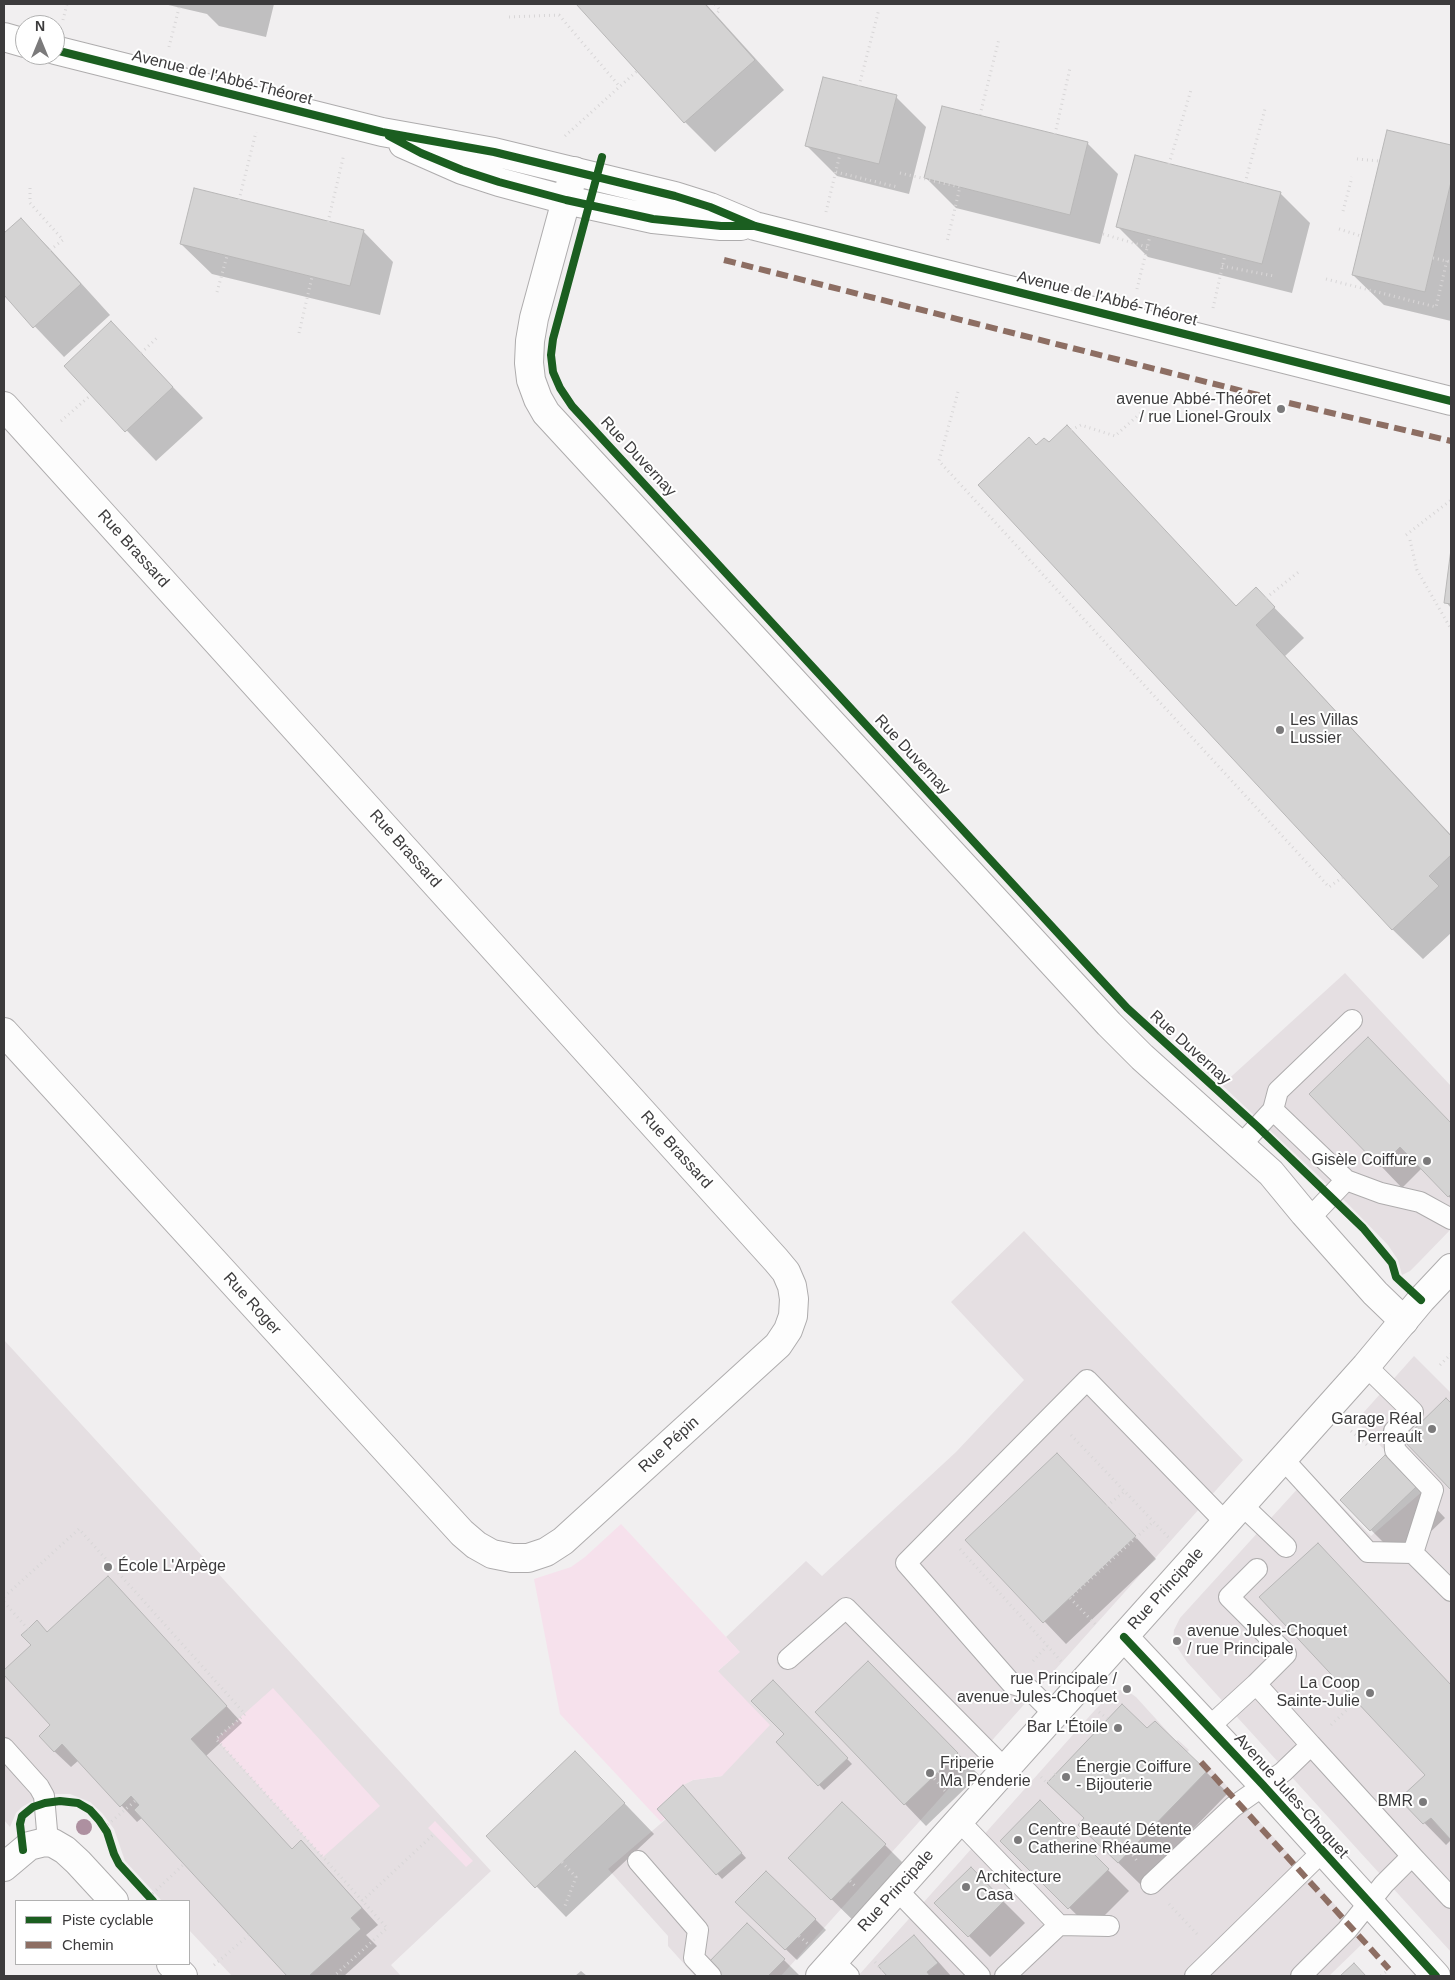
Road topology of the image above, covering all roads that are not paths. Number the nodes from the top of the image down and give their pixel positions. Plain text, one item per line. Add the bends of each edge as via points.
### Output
1 (65, 53) edge
2 (382, 132) junction
3 (574, 171) junction
4 (566, 200) junction
5 (755, 226) junction
6 (1451, 401) edge
7 (4, 406) edge
8 (1352, 1020) dead end
9 (4, 1032) edge
10 (1273, 1110) junction
11 (1241, 1145) junction
12 (1346, 1180) junction
13 (1451, 1218) edge
14 (1309, 1219) junction
15 (1451, 1268) edge
16 (794, 1299) joint
17 (1404, 1321) junction
18 (1366, 1366) junction
19 (1283, 1459) junction
20 (1234, 1514) junction
21 (1286, 1547) dead end
22 (1414, 1553) junction
23 (512, 1558) joint
24 (1257, 1569) dead end
25 (1451, 1591) edge
26 (1124, 1637) junction
27 (788, 1659) dead end
28 (1256, 1684) junction
29 (1054, 1714) junction
30 (1209, 1727) junction
31 (1311, 1745) junction
32 (4, 1748) edge
33 (1005, 1769) junction
34 (1263, 1785) junction
35 (959, 1821) junction
36 (48, 1842) junction
37 (1323, 1851) junction
38 (1412, 1856) junction
39 (638, 1861) dead end
40 (4, 1867) edge
41 (1151, 1884) road end
42 (897, 1890) junction
43 (1451, 1898) edge
44 (113, 1900) edge
45 (1369, 1902) junction
46 (1059, 1925) junction
47 (1110, 1926) dead end
48 (172, 1965) edge
49 (834, 1971) edge
50 (183, 1976) edge
51 (711, 1976) edge
52 (980, 1976) edge
53 (1005, 1976) edge
54 (1195, 1976) edge
55 (1301, 1976) edge
56 (1436, 1976) edge

1 - 2 street, Avenue de l'Abbé-Théoret
2 - 3 street, Avenue de l'Abbé-Théoret via 456,144
2 - 4 street, Avenue de l'Abbé-Théoret via 462,170
3 - 4 street
3 - 5 street, Avenue de l'Abbé-Théoret via 710,207
4 - 5 street, Avenue de l'Abbé-Théoret via 653,219
4 - 11 street via 530,341 531,380 546,413 1109,1024
5 - 6 street, Avenue de l'Abbé-Théoret
7 - 16 street, Rue Brassard via 776,1260 789,1279
8 - 10 lane via 1278,1091
9 - 23 street, Rue Roger via 462,1533 492,1554
10 - 11 lane
10 - 12 lane
11 - 14 street
12 - 13 lane via 1420,1202
12 - 14 lane
14 - 17 street
15 - 17 street, Rue Principale
16 - 23 street, Rue Pépin via 793,1316 778,1345 563,1541 528,1558
17 - 18 street, Rue Principale
18 - 19 street, Rue Principale
18 - 22 lane via 1414,1412 1394,1431 1395,1450 1433,1490
19 - 20 street, Rue Principale
19 - 22 lane via 1368,1552
20 - 21 lane
20 - 26 street, Rue Principale
20 - 29 lane via 1087,1380 906,1563 1012,1684 1029,1689
22 - 25 lane
24 - 28 lane via 1228,1597 1286,1654
26 - 29 street, Rue Principale
26 - 30 street, Avenue Jules-Choquet
27 - 33 lane via 846,1608
28 - 30 lane
28 - 31 lane
29 - 33 street, Rue Principale
30 - 34 street, Avenue Jules-Choquet
31 - 34 lane via 1283,1772
31 - 38 lane
32 - 36 lane via 44,1796
33 - 35 street, Rue Principale
34 - 37 street, Avenue Jules-Choquet
34 - 41 lane via 1233,1807
35 - 42 street, Rue Principale
35 - 46 lane
36 - 40 street via 29,1846
36 - 44 street via 65,1850
37 - 45 street, Avenue Jules-Choquet
37 - 54 lane
38 - 43 lane
38 - 45 lane
39 - 51 lane via 698,1930 694,1958
42 - 49 street, Rue Principale
42 - 52 lane
45 - 55 lane via 1347,1930
45 - 56 street, Avenue Jules-Choquet
46 - 47 lane
46 - 53 lane
48 - 50 street

